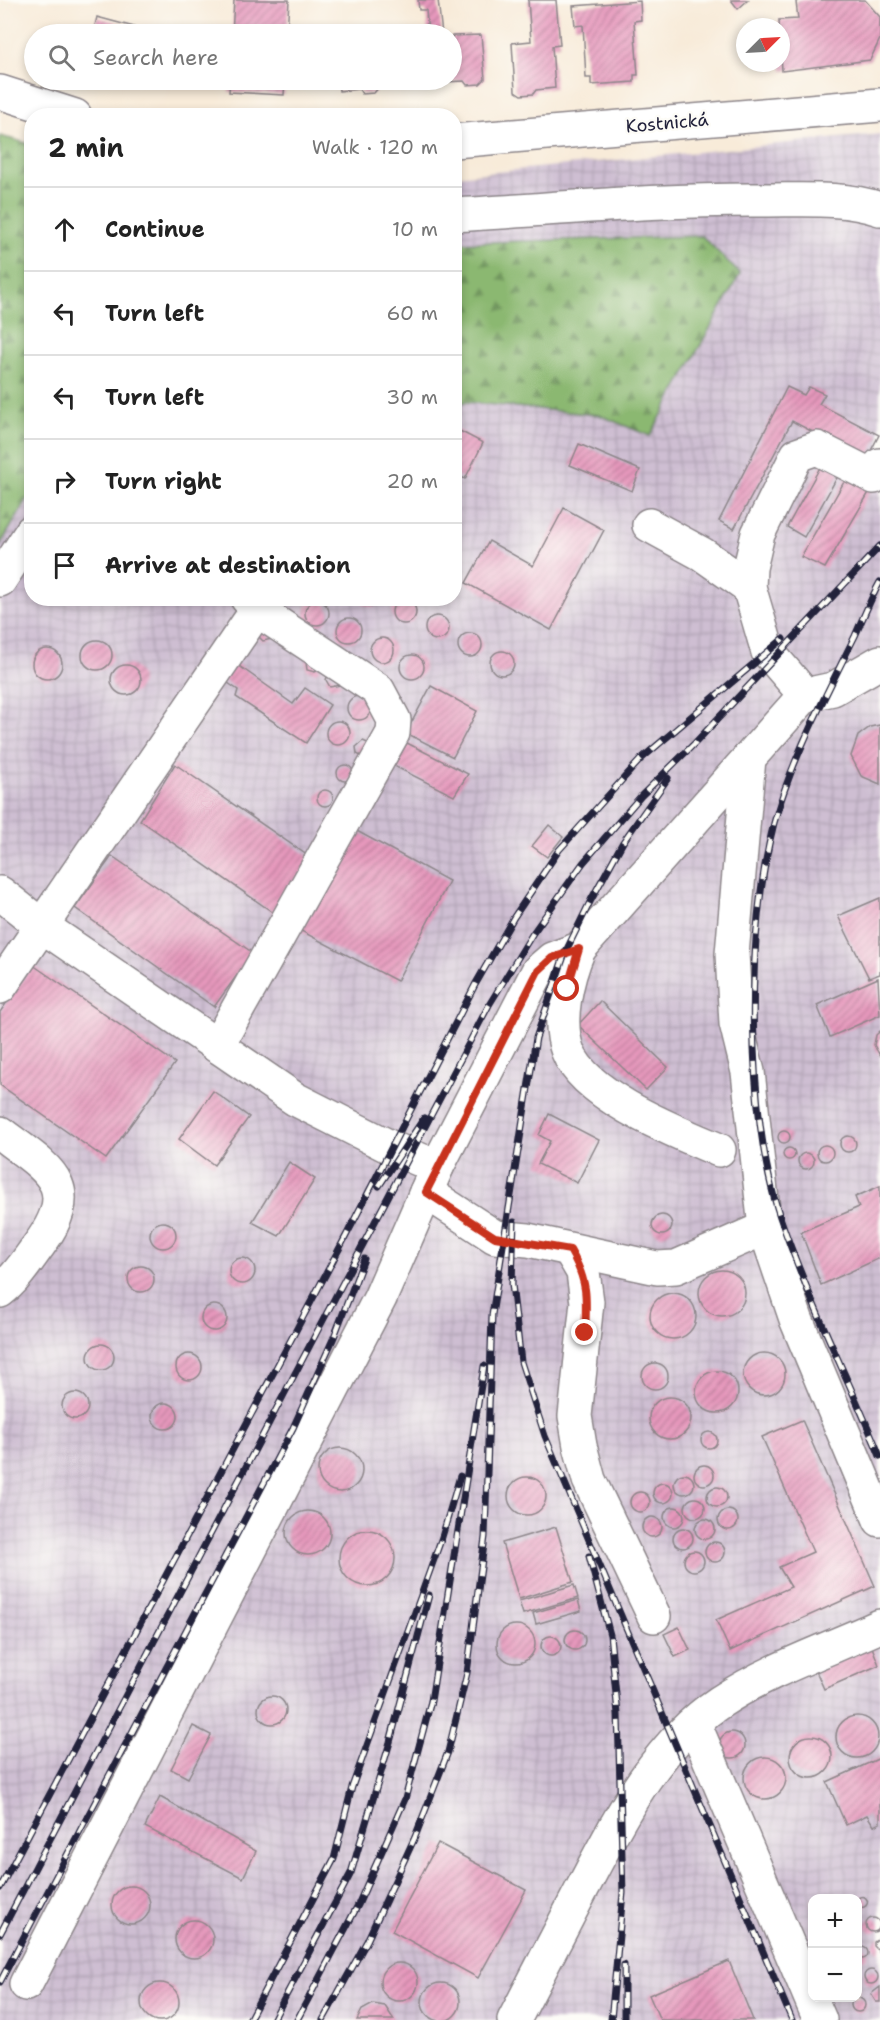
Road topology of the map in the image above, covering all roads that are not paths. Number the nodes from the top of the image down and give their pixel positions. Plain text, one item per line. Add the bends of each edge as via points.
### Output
1 (0, 92) edge
2 (880, 105) edge
3 (50, 108) edge
4 (462, 140) edge
5 (880, 209) edge
6 (462, 215) edge
7 (880, 465) edge
8 (649, 525) dead end
9 (24, 543) edge
10 (0, 580) edge
11 (749, 587) junction
12 (254, 606) edge
13 (262, 606) edge
14 (880, 662) edge
15 (805, 695) junction
16 (749, 758) junction
17 (0, 893) edge
18 (42, 926) junction
19 (579, 949) junction
20 (0, 987) edge
21 (217, 1046) junction
22 (0, 1133) edge
23 (754, 1133) junction
24 (719, 1150) junction
25 (432, 1179) junction
26 (764, 1215) junction
27 (570, 1250) junction
28 (0, 1291) edge
29 (880, 1520) edge
30 (654, 1616) dead end
31 (880, 1626) edge
32 (694, 1723) junction
33 (26, 1984) dead end
34 (514, 2020) edge
35 (820, 2020) edge

1 - 3 street
2 - 4 street, Kostnická
5 - 6 street via 828,200 703,200
7 - 11 street via 873,477 817,448 797,455 758,534
8 - 11 street via 702,554
9 - 10 street
11 - 15 street via 768,652
12 - 18 street
13 - 21 street via 378,690 394,720 393,733
14 - 15 street via 841,685
15 - 16 street
16 - 19 street
16 - 23 street via 732,954 736,1023 748,1072
17 - 18 street
18 - 20 street
18 - 21 street
19 - 24 street via 563,1017 568,1053 584,1074 629,1109
19 - 25 street via 552,958 538,971
21 - 25 street via 295,1099 390,1147
22 - 28 street via 46,1169 55,1181 61,1206 51,1229
23 - 24 street
23 - 26 street
24 - 26 street
25 - 27 street via 495,1237
25 - 33 street via 380,1298
26 - 27 street via 676,1267 657,1268
26 - 29 street via 796,1319
27 - 30 street via 583,1272 587,1302 575,1416 580,1446 590,1480
31 - 32 street via 749,1686 719,1702
32 - 34 street via 651,1770 621,1815
32 - 35 street

